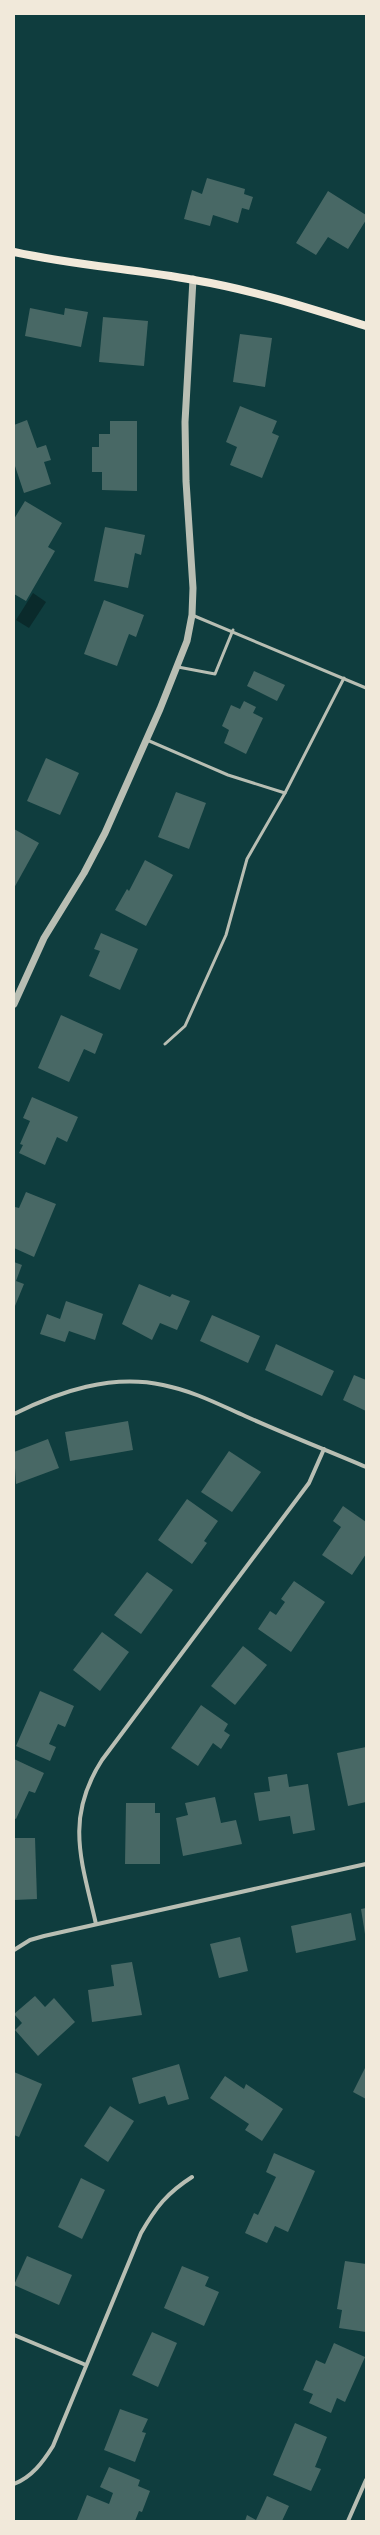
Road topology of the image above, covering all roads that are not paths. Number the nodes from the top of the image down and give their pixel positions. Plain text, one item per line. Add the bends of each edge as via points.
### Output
1 (14, 252) edge
2 (193, 279) junction
3 (366, 326) edge
4 (192, 615) junction
5 (233, 630) junction
6 (178, 667) junction
7 (344, 678) junction
8 (366, 688) edge
9 (147, 740) junction
10 (285, 794) junction
11 (14, 1004) edge
12 (165, 1044) dead end
13 (14, 1414) edge
14 (324, 1449) junction
15 (366, 1467) edge
16 (366, 1864) edge
17 (96, 1924) junction
18 (14, 1950) edge
19 (192, 2177) dead end
20 (14, 2335) edge
21 (86, 2365) junction
22 (366, 2480) edge
23 (14, 2484) edge
24 (348, 2521) edge

1 - 2 main road
2 - 3 main road via 282,300
2 - 4 street via 185,429 193,570
4 - 5 lane
4 - 6 street
5 - 6 lane via 215,674
5 - 7 lane
6 - 9 street
7 - 8 lane
7 - 10 lane
9 - 10 lane via 228,775
9 - 11 street via 96,852 44,938
10 - 12 lane via 247,859 226,935 185,1026
13 - 14 street via 72,1389 96,1384 163,1384 208,1399
14 - 15 street
14 - 17 street via 309,1483 102,1760 86,1788 78,1834
16 - 17 street
17 - 18 street via 30,1940
19 - 21 street via 170,2191 141,2233
20 - 21 street
21 - 23 street via 53,2446 32,2474
22 - 24 street

